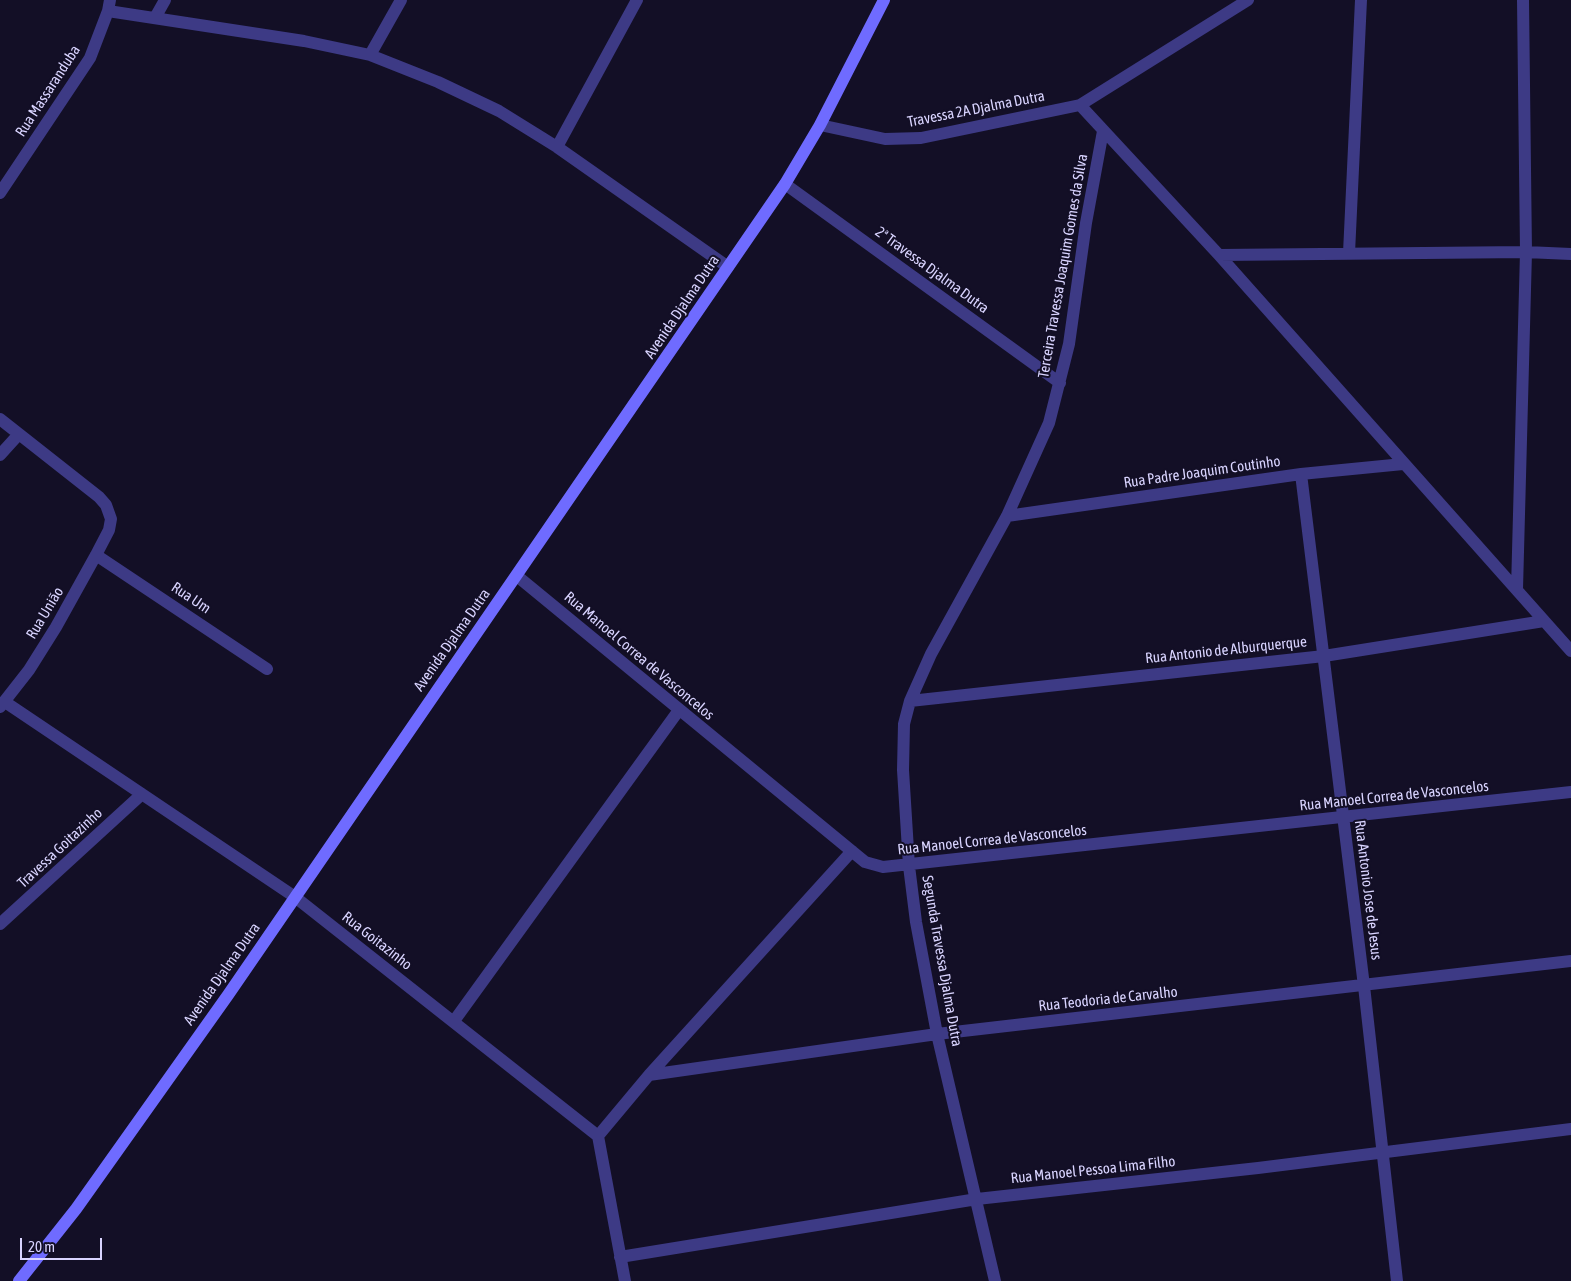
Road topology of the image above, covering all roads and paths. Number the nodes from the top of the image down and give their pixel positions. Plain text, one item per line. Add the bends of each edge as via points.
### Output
1 (165, 0) edge
2 (401, 0) edge
3 (637, 0) edge
4 (884, 0) edge
5 (1248, 0) edge
6 (1361, 0) edge
7 (1523, 0) edge
8 (109, 5) edge
9 (156, 16) junction
10 (370, 55) junction
11 (1080, 105) junction
12 (820, 125) junction
13 (1103, 131) junction
14 (557, 147) junction
15 (785, 184) junction
16 (0, 193) edge
17 (1526, 252) junction
18 (1349, 253) junction
19 (1571, 254) edge
20 (1219, 255) junction
21 (728, 268) junction
22 (1060, 383) junction
23 (0, 419) edge
24 (19, 434) junction
25 (0, 455) edge
26 (1403, 464) junction
27 (1301, 474) junction
28 (1007, 516) junction
29 (96, 556) junction
30 (516, 576) junction
31 (1516, 589) junction
32 (1544, 621) junction
33 (1571, 651) edge
34 (1324, 656) junction
35 (267, 670) dead end
36 (910, 701) junction
37 (2, 704) edge
38 (679, 710) junction
39 (1571, 792) edge
40 (142, 794) junction
41 (1342, 818) junction
42 (852, 852) junction
43 (909, 866) junction
44 (295, 897) junction
45 (0, 924) edge
46 (1571, 962) edge
47 (1364, 986) junction
48 (454, 1021) junction
49 (937, 1034) junction
50 (649, 1075) junction
51 (1571, 1129) edge
52 (598, 1136) junction
53 (1383, 1153) junction
54 (976, 1199) junction
55 (620, 1257) junction
56 (19, 1281) edge
57 (625, 1281) edge
58 (995, 1281) edge
59 (1397, 1281) edge

1 - 9 street
2 - 10 street
3 - 14 street
4 - 12 street, Avenida Djalma Dutra
5 - 11 street
6 - 18 street
7 - 17 street
8 - 9 street
8 - 16 street, Rua Massaranduba via 90,58
9 - 10 street
10 - 14 street via 499,111
11 - 12 street, Travessa 2A Djalma Dutra via 921,138 885,139
11 - 13 street
12 - 15 street, Avenida Djalma Dutra
13 - 20 street
13 - 22 street, Terceira Travessa Joaquim Gomes da Silva
14 - 21 street
15 - 21 street, Avenida Djalma Dutra
15 - 22 street, 2ª Travessa Djalma Dutra
17 - 18 street
17 - 19 street
17 - 31 street
18 - 20 street
20 - 26 street
21 - 30 street, Avenida Djalma Dutra
22 - 28 street, Terceira Travessa Joaquim Gomes da Silva via 1049,423
23 - 24 street
24 - 25 street
24 - 29 street, Rua União via 99,497 109,512 109,530
26 - 27 street, Rua Padre Joaquim Coutinho
26 - 31 street
27 - 28 street, Rua Padre Joaquim Coutinho
27 - 34 street, Rua Antonio Jose de Jesus
28 - 36 street, Segunda Travessa Djalma Dutra via 931,654
29 - 35 street, Rua Um
29 - 37 street, Rua União via 29,670
30 - 38 street, Rua Manoel Correa de Vasconcelos
30 - 44 street, Avenida Djalma Dutra
31 - 32 street
32 - 33 street
32 - 34 street, Rua Antonio de Alburquerque
34 - 36 street, Rua Antonio de Alburquerque
34 - 41 street, Rua Antonio Jose de Jesus
36 - 43 street, Segunda Travessa Djalma Dutra via 904,724 903,770
37 - 40 street, Rua Goitazinho
38 - 42 street, Rua Manoel Correa de Vasconcelos
38 - 48 street
39 - 41 street, Rua Manoel Correa de Vasconcelos
40 - 44 street, Rua Goitazinho
40 - 45 street, Travessa Goitazinho
41 - 43 street, Rua Manoel Correa de Vasconcelos
41 - 47 street, Rua Antonio Jose de Jesus
42 - 43 street, Rua Manoel Correa de Vasconcelos via 865,862 883,867
42 - 50 street
43 - 49 street, Segunda Travessa Djalma Dutra
44 - 48 street, Rua Goitazinho
44 - 56 street, Avenida Djalma Dutra via 76,1209
46 - 47 street, Rua Teodoria de Carvalho
47 - 49 street, Rua Teodoria de Carvalho
47 - 53 street, Rua Antonio Jose de Jesus
48 - 52 street, Rua Goitazinho
49 - 50 street, Rua Teodoria de Carvalho
49 - 54 street, Segunda Travessa Djalma Dutra
50 - 52 street
51 - 53 street, Rua Manoel Pessoa Lima Filho
52 - 55 street
53 - 54 street, Rua Manoel Pessoa Lima Filho
53 - 59 street, Rua Antonio Jose de Jesus
54 - 55 street, Rua Manoel Pessoa Lima Filho
54 - 58 street, Segunda Travessa Djalma Dutra
55 - 57 street

